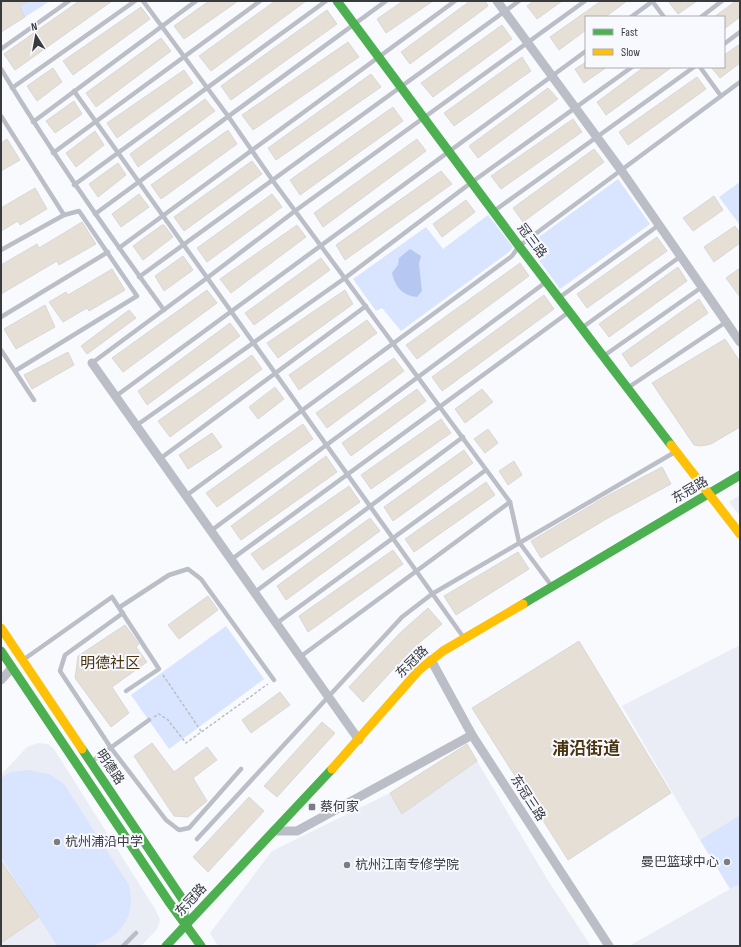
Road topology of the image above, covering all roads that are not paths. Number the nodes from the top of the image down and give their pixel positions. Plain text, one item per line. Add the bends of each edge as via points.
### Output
1 (68, 1) edge
2 (135, 1) edge
3 (143, 1) edge
4 (196, 1) edge
5 (260, 1) edge
6 (326, 1) edge
7 (337, 1) edge
8 (386, 1) edge
9 (455, 1) edge
10 (497, 1) edge
11 (519, 1) edge
12 (585, 1) edge
13 (652, 1) edge
14 (722, 1) edge
15 (505, 12) junction
16 (632, 16) edge
17 (663, 16) edge
18 (701, 16) edge
19 (354, 24) junction
20 (161, 27) junction
21 (740, 32) edge
22 (527, 42) junction
23 (725, 43) edge
24 (1, 49) edge
25 (585, 52) edge
26 (379, 56) junction
27 (183, 57) junction
28 (631, 68) edge
29 (693, 68) edge
30 (701, 68) edge
31 (1, 69) edge
32 (552, 76) junction
33 (740, 82) edge
34 (403, 87) junction
35 (12, 88) junction
36 (206, 88) junction
37 (74, 92) junction
38 (721, 96) junction
39 (576, 108) junction
40 (1, 116) edge
41 (228, 116) junction
42 (425, 118) junction
43 (33, 122) junction
44 (94, 122) junction
45 (597, 137) junction
46 (251, 150) junction
47 (449, 151) junction
48 (53, 153) junction
49 (118, 153) junction
50 (621, 170) junction
51 (273, 181) junction
52 (137, 182) junction
53 (472, 182) junction
54 (74, 185) junction
55 (295, 211) junction
56 (494, 212) junction
57 (95, 214) junction
58 (64, 215) junction
59 (162, 215) junction
60 (659, 225) junction
61 (184, 245) junction
62 (320, 245) junction
63 (519, 246) junction
64 (118, 248) junction
65 (1, 250) edge
66 (108, 252) junction
67 (681, 256) junction
68 (139, 277) junction
69 (207, 278) junction
70 (345, 278) junction
71 (546, 282) junction
72 (702, 287) junction
73 (559, 298) junction
74 (366, 306) junction
75 (164, 310) junction
76 (230, 311) junction
77 (569, 312) junction
78 (1, 317) edge
79 (726, 322) junction
80 (582, 328) junction
81 (253, 342) junction
82 (740, 342) edge
83 (393, 343) junction
84 (1, 350) edge
85 (604, 356) junction
86 (92, 363) joint
87 (15, 371) junction
88 (275, 374) junction
89 (418, 377) junction
90 (628, 388) junction
91 (116, 396) junction
92 (34, 400) dead end
93 (440, 407) junction
94 (302, 410) junction
95 (137, 425) junction
96 (463, 437) junction
97 (326, 445) junction
98 (676, 451) junction
99 (161, 458) junction
100 (486, 470) junction
101 (347, 475) junction
102 (740, 475) edge
103 (187, 494) junction
104 (710, 494) junction
105 (510, 502) junction
106 (369, 506) junction
107 (212, 530) junction
108 (740, 534) edge
109 (392, 538) junction
110 (519, 542) junction
111 (232, 558) junction
112 (415, 571) junction
113 (551, 586) junction
114 (255, 592) junction
115 (432, 594) junction
116 (120, 608) junction
117 (123, 613) junction
118 (277, 623) junction
119 (1, 628) edge
120 (464, 638) junction
121 (1, 651) edge
122 (300, 657) junction
123 (23, 660) junction
124 (431, 660) junction
125 (12, 668) junction
126 (1, 680) edge
127 (274, 680) road end
128 (126, 691) dead end
129 (328, 696) junction
130 (149, 720) road end
131 (472, 734) junction
132 (359, 740) junction
133 (111, 748) junction
134 (91, 762) junction
135 (241, 769) dead end
136 (274, 831) junction
137 (197, 839) dead end
138 (186, 925) junction
139 (136, 933) dead end
140 (123, 946) edge
141 (166, 946) edge
142 (201, 946) edge
143 (609, 946) edge

1 - 24 lane
2 - 35 lane
3 - 20 lane
4 - 20 lane
5 - 27 lane
6 - 36 lane
7 - 19 street, 冠三路
8 - 19 lane
9 - 26 lane
10 - 15 street
11 - 15 lane
12 - 22 lane
13 - 16 lane
13 - 17 lane
14 - 18 lane
15 - 22 street
15 - 34 lane
19 - 26 street, 冠三路
19 - 41 lane
20 - 27 lane
20 - 37 lane
21 - 23 lane
22 - 32 street
22 - 42 lane
25 - 32 lane
26 - 34 street, 冠三路
26 - 46 lane
27 - 36 lane
27 - 44 lane
28 - 39 lane
29 - 45 lane
30 - 38 lane
31 - 35 lane
32 - 39 street
32 - 47 lane
33 - 38 lane
34 - 42 street, 冠三路
34 - 51 lane
35 - 43 lane
36 - 41 lane
36 - 49 lane
37 - 43 lane
37 - 44 lane
38 - 50 lane
39 - 45 street
39 - 53 lane
40 - 58 lane
41 - 46 lane
41 - 52 lane
42 - 47 street, 冠三路
42 - 55 lane
43 - 48 lane
44 - 48 lane
44 - 49 lane
45 - 50 street
45 - 56 lane
46 - 51 lane
46 - 59 lane
47 - 53 street, 冠三路
47 - 62 lane
48 - 54 lane
49 - 52 lane
49 - 54 lane
50 - 60 street
50 - 63 lane
51 - 55 lane
51 - 61 lane
52 - 57 lane
52 - 59 lane
53 - 56 street, 冠三路
53 - 70 lane
54 - 57 lane
55 - 62 lane
55 - 69 lane
56 - 63 street, 冠三路
57 - 64 lane
58 - 65 lane
58 - 66 lane via 79,211
59 - 61 lane
59 - 64 lane
60 - 67 street
60 - 73 lane
61 - 68 lane
61 - 69 lane
62 - 70 lane
62 - 76 lane
63 - 71 street, 冠三路
63 - 83 lane via 512,256
64 - 68 lane
66 - 78 lane
66 - 87 lane via 137,296
67 - 72 street
67 - 80 lane
68 - 75 lane
69 - 75 lane
69 - 76 lane
70 - 74 lane
70 - 81 lane
71 - 73 street, 冠三路
71 - 89 lane
72 - 79 street
72 - 85 lane
73 - 77 street, 冠三路
74 - 83 lane
74 - 88 lane
75 - 86 lane
76 - 81 lane
76 - 91 lane
77 - 80 street, 冠三路
77 - 93 lane
79 - 82 street
79 - 90 lane
80 - 85 street, 冠三路
81 - 88 lane
81 - 95 lane
83 - 89 lane
83 - 94 lane
84 - 87 lane
85 - 90 street, 冠三路
86 - 91 street
87 - 92 lane
88 - 94 lane
88 - 99 lane
89 - 93 lane
89 - 97 lane
90 - 98 street, 冠三路
91 - 95 street
93 - 96 lane
93 - 101 lane
94 - 97 lane
94 - 103 lane
95 - 99 street
96 - 100 lane
96 - 106 lane
97 - 101 lane
97 - 107 lane
98 - 104 street, 冠三路
98 - 110 lane
99 - 103 street
100 - 105 lane
100 - 109 lane
101 - 106 lane
101 - 111 lane
102 - 104 street, 东冠路
103 - 107 street
104 - 108 street, 冠三路
104 - 113 street, 东冠路
105 - 110 lane
105 - 112 lane
106 - 109 lane
106 - 114 lane
107 - 111 street
109 - 112 lane
109 - 118 lane
110 - 113 lane
110 - 115 lane
111 - 114 street
112 - 115 lane
112 - 122 lane
113 - 120 street, 东冠路
114 - 118 street
115 - 120 lane
115 - 129 lane via 402,617
116 - 117 lane
116 - 123 lane via 112,597
116 - 127 lane via 169,575 188,569 201,579
117 - 128 lane via 159,669
117 - 133 lane via 65,655 60,671
118 - 122 street
119 - 123 street, 明德路
120 - 124 street, 东冠路
121 - 125 street, 明德路
122 - 129 street
123 - 134 street, 明德路
124 - 131 street, 东冠三路
124 - 132 street, 东冠路 via 419,670
125 - 126 street
125 - 138 street, 明德路
129 - 132 street
129 - 137 lane
130 - 133 lane
131 - 136 street via 297,831
131 - 143 street, 东冠三路
132 - 136 street, 东冠路
133 - 134 lane
133 - 135 lane via 166,820 179,830 189,828
134 - 138 street, 明德路 via 183,900
136 - 138 street, 东冠路
138 - 141 street, 东冠路
138 - 142 street, 明德路
139 - 140 lane

